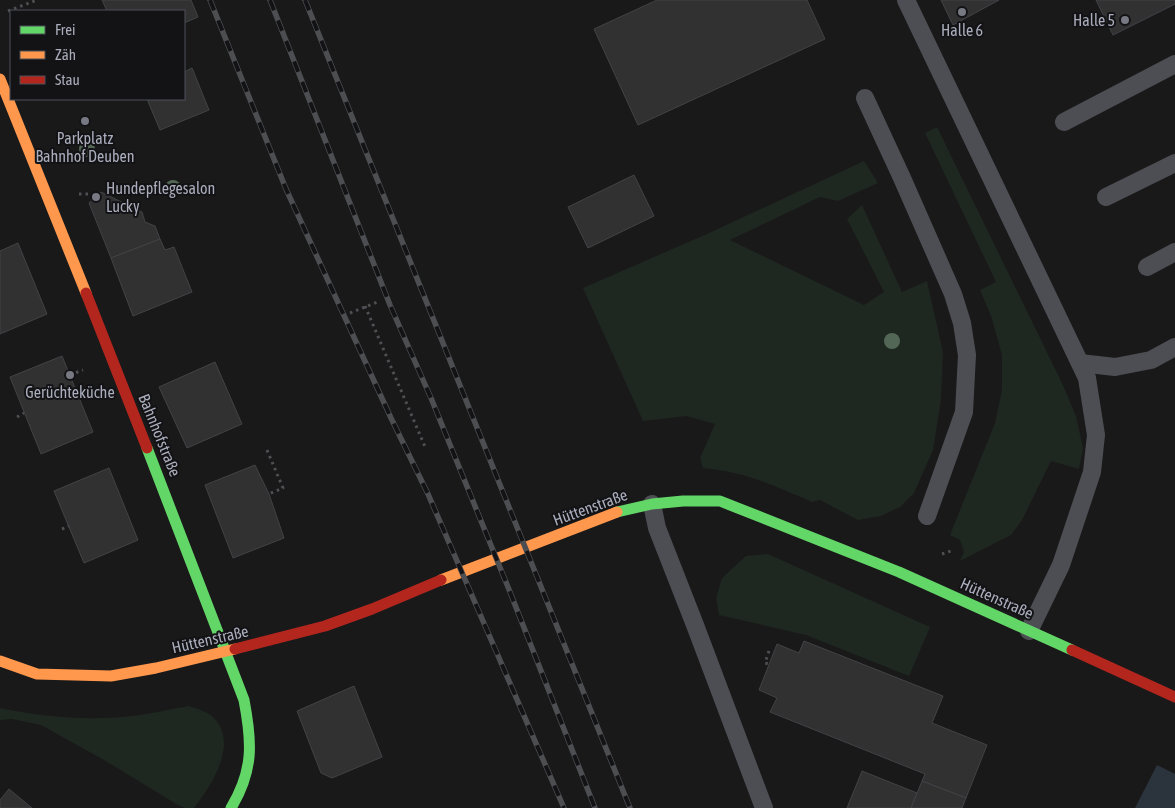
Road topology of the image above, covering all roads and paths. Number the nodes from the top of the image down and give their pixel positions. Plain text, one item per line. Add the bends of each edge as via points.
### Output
1 (37, 0) edge
2 (906, 0) edge
3 (13, 10) edge
4 (1175, 64) edge
5 (0, 79) edge
6 (864, 98) dead end
7 (1064, 122) dead end
8 (1175, 162) edge
9 (78, 194) dead end
10 (96, 197) dead end
11 (1106, 197) dead end
12 (1175, 252) edge
13 (1147, 266) dead end
14 (380, 301) dead end
15 (365, 306) junction
16 (350, 313) dead end
17 (1175, 348) edge
18 (1080, 363) junction
19 (76, 372) dead end
20 (70, 375) dead end
21 (24, 413) dead end
22 (17, 417) dead end
23 (426, 449) dead end
24 (267, 450) dead end
25 (269, 494) dead end
26 (652, 504) junction
27 (927, 516) dead end
28 (69, 526) dead end
29 (62, 529) dead end
30 (954, 550) dead end
31 (942, 554) dead end
32 (1029, 630) junction
33 (769, 651) dead end
34 (226, 652) junction
35 (0, 661) edge
36 (769, 664) dead end
37 (1175, 697) edge
38 (231, 808) edge
39 (764, 808) edge

1 - 3 path
2 - 18 lane
4 - 7 lane
5 - 34 main road, Bahnhofstraße
6 - 27 lane via 953,294 962,322 967,355 964,412
8 - 11 lane
9 - 10 path
12 - 13 lane
14 - 15 path
15 - 16 path
15 - 23 path
17 - 18 lane via 1151,360 1115,367
18 - 32 lane via 1087,378 1096,435 1092,472 1061,566
19 - 20 path
21 - 22 path
24 - 25 path via 283,488
26 - 32 main road, Hüttenstraße via 720,501 899,572
26 - 34 main road, Hüttenstraße via 604,517 296,635
26 - 39 lane via 657,528
28 - 29 path
30 - 31 path
32 - 37 main road, Hüttenstraße
33 - 36 path via 764,663
34 - 35 main road, Hüttenstraße via 111,676 36,674
34 - 38 main road, Bahnhofstraße via 244,700 251,745 249,769 241,793

